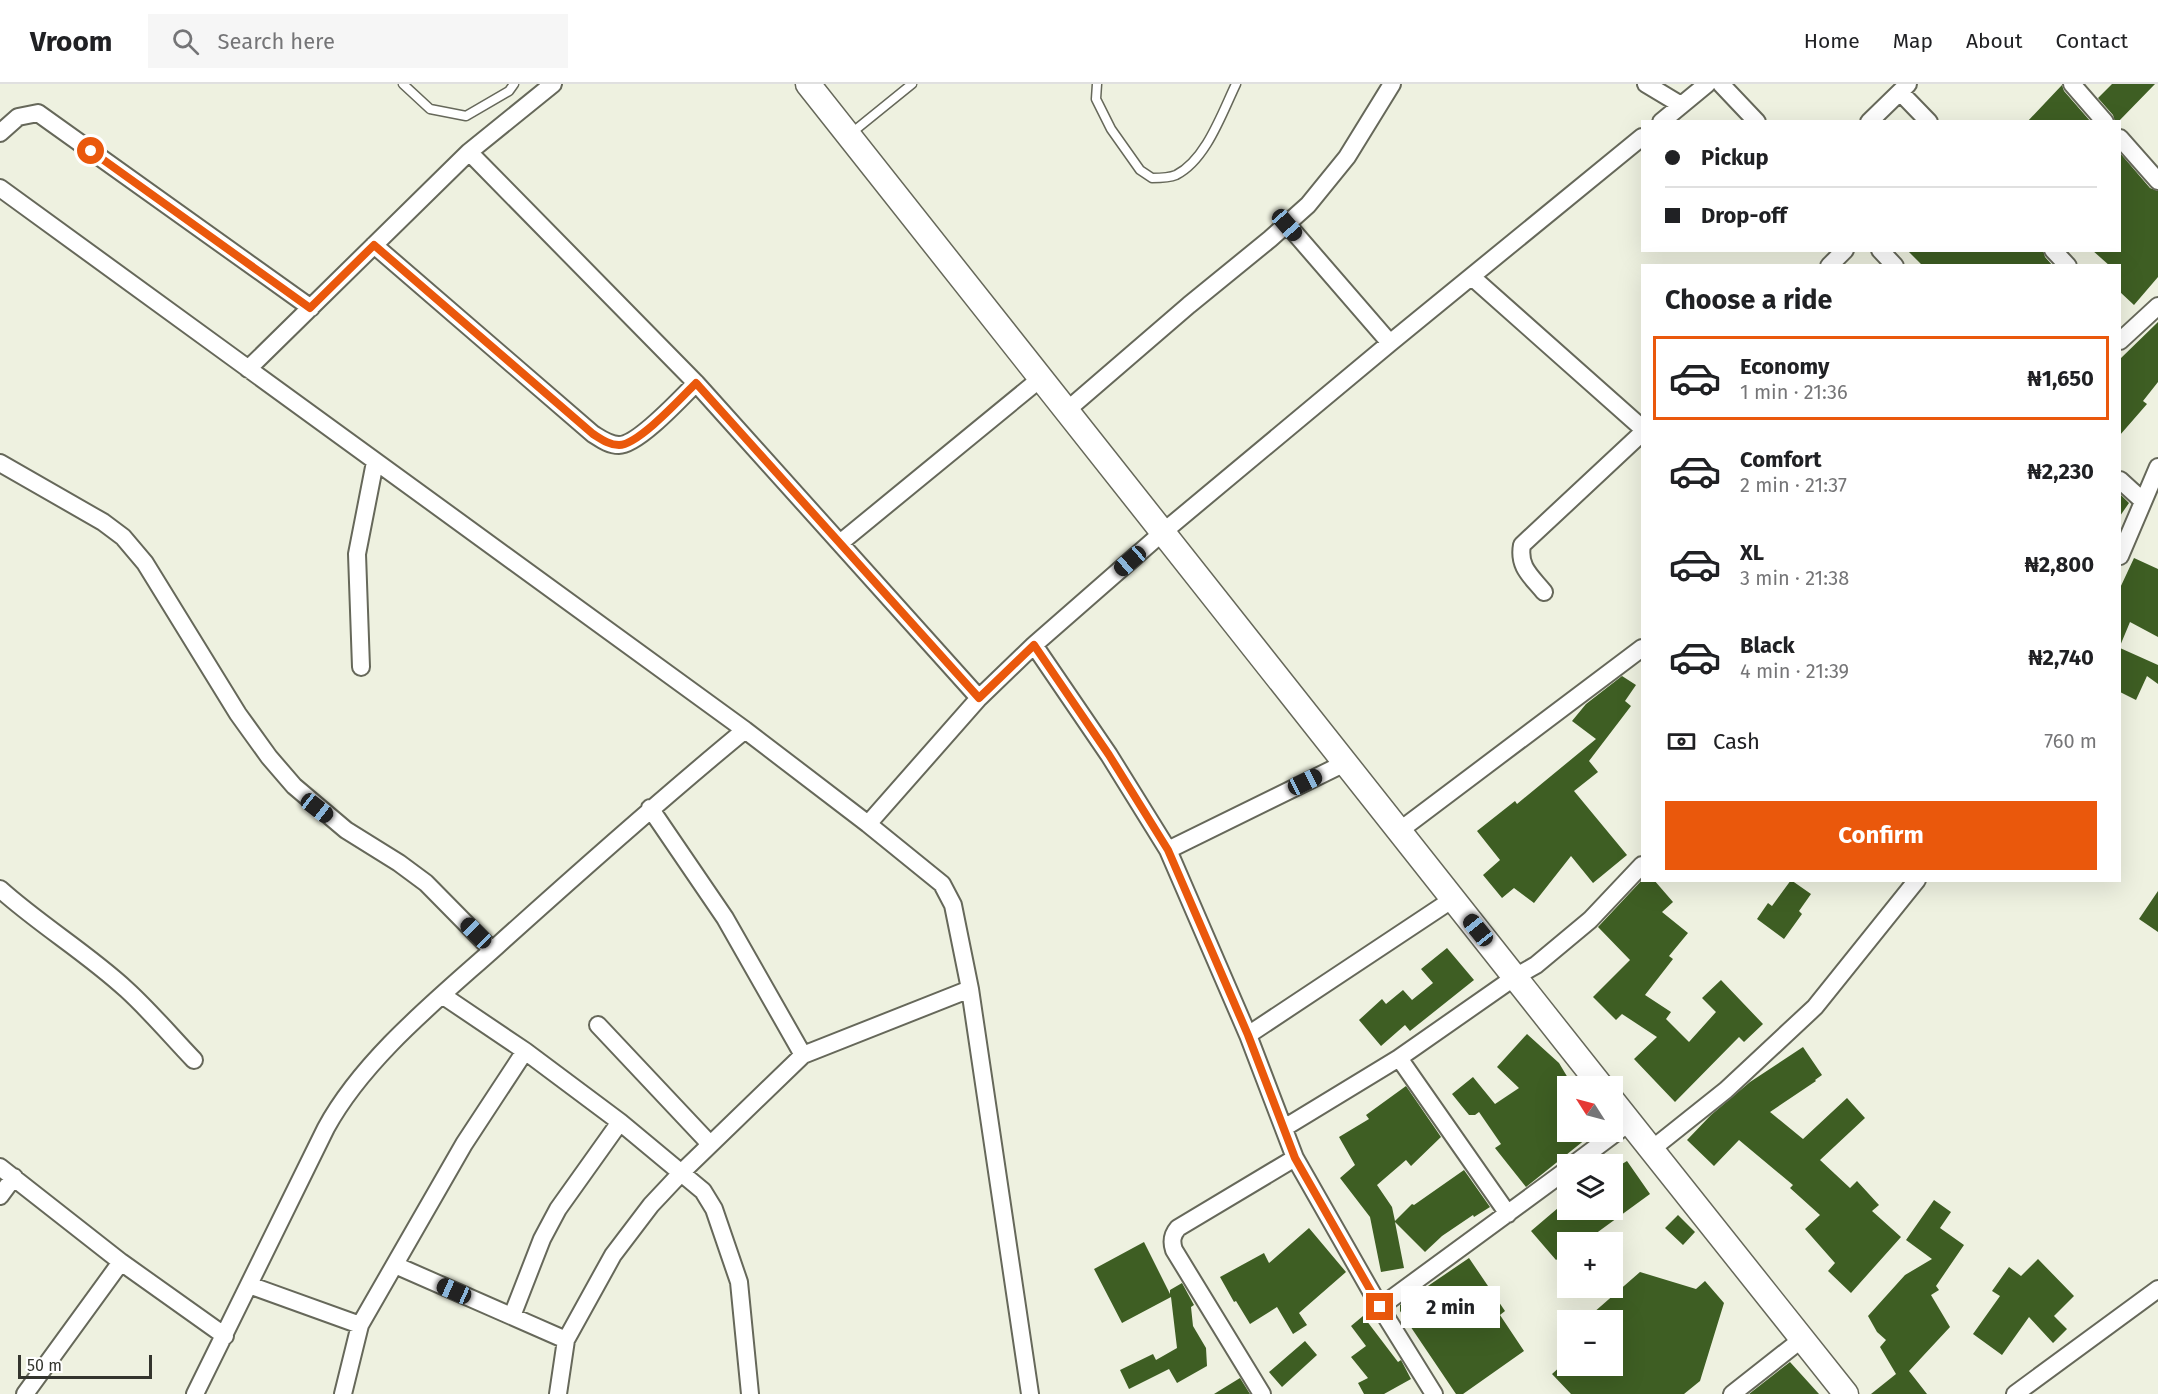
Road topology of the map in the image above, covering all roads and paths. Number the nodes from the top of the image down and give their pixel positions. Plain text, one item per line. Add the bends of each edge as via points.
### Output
1 (403, 84) edge
2 (514, 84) edge
3 (553, 84) edge
4 (808, 84) edge
5 (912, 84) edge
6 (1097, 84) edge
7 (1236, 84) edge
8 (1392, 84) edge
9 (1646, 84) edge
10 (1707, 84) edge
11 (1722, 84) edge
12 (2077, 86) edge
13 (1904, 88) edge
14 (1681, 105) junction
15 (1663, 120) edge
16 (1755, 120) edge
17 (1871, 120) edge
18 (1928, 120) edge
19 (2103, 120) edge
20 (0, 133) edge
21 (849, 135) junction
22 (1641, 138) edge
23 (2121, 139) edge
24 (469, 152) junction
25 (2158, 181) edge
26 (0, 188) edge
27 (1287, 225) junction
28 (374, 245) junction
29 (1843, 252) edge
30 (1882, 252) edge
31 (2056, 252) edge
32 (1830, 264) edge
33 (1892, 264) edge
34 (2066, 264) edge
35 (1472, 277) junction
36 (2158, 306) edge
37 (310, 308) junction
38 (2123, 331) edge
39 (1390, 343) junction
40 (248, 369) junction
41 (1040, 379) junction
42 (696, 383) junction
43 (1066, 411) junction
44 (1641, 427) edge
45 (1641, 434) edge
46 (375, 462) junction
47 (0, 463) edge
48 (2158, 467) edge
49 (2121, 481) edge
50 (2143, 501) junction
51 (1162, 533) junction
52 (840, 543) junction
53 (2121, 554) edge
54 (1544, 592) dead end
55 (1034, 645) junction
56 (1641, 649) edge
57 (361, 667) dead end
58 (979, 698) junction
59 (745, 730) junction
60 (1345, 763) junction
61 (650, 808) junction
62 (868, 824) junction
63 (1399, 831) junction
64 (1168, 850) junction
65 (1641, 866) edge
66 (1915, 882) edge
67 (0, 889) edge
68 (1453, 899) junction
69 (492, 950) junction
70 (1515, 977) junction
71 (970, 989) junction
72 (442, 996) junction
73 (598, 1025) dead end
74 (1248, 1035) junction
75 (525, 1051) junction
76 (803, 1055) junction
77 (1400, 1058) junction
78 (194, 1060) dead end
79 (1593, 1076) edge
80 (1623, 1113) edge
81 (620, 1122) junction
82 (1630, 1122) junction
83 (1284, 1128) junction
84 (710, 1144) junction
85 (1652, 1149) junction
86 (1587, 1154) edge
87 (1295, 1158) junction
88 (0, 1167) edge
89 (682, 1172) junction
90 (14, 1177) junction
91 (1557, 1177) edge
92 (0, 1196) edge
93 (1508, 1214) junction
94 (120, 1262) junction
95 (395, 1265) junction
96 (249, 1285) junction
97 (2158, 1289) edge
98 (1380, 1307) junction
99 (512, 1317) junction
100 (360, 1325) junction
101 (225, 1336) junction
102 (1802, 1339) junction
103 (566, 1340) junction
104 (25, 1394) edge
105 (195, 1394) edge
106 (344, 1394) edge
107 (558, 1394) edge
108 (750, 1394) edge
109 (1030, 1394) edge
110 (1262, 1394) edge
111 (1434, 1394) edge
112 (1732, 1394) edge
113 (1846, 1394) edge
114 (2015, 1394) edge

1 - 2 lane via 430,110 466,116 509,91
3 - 24 street
4 - 21 main road
5 - 21 lane
6 - 7 lane via 1096,99 1111,129 1140,170 1152,178 1173,176 1191,166
8 - 27 street via 1341,166
9 - 14 street
10 - 14 street
11 - 16 street
12 - 19 street
13 - 17 street
13 - 18 street
14 - 15 street
20 - 37 street via 18,117 38,112
21 - 41 main road
22 - 35 street
23 - 25 street
24 - 28 street
24 - 42 street
26 - 40 street
27 - 39 street
27 - 43 street
28 - 37 street
28 - 42 street via 608,443 620,446 631,442
29 - 32 street
30 - 33 street
31 - 34 street
35 - 39 street
35 - 44 street
36 - 38 street
37 - 40 street
39 - 51 street
40 - 46 street
41 - 43 main road
41 - 52 street
42 - 52 street
43 - 51 main road
45 - 54 street via 1522,546 1520,558
46 - 57 street via 357,554
46 - 59 street
47 - 69 street via 123,537 145,563 238,714 294,786 346,830 426,883
48 - 50 street
49 - 50 street
50 - 53 street
51 - 55 street
51 - 60 main road
52 - 58 street
55 - 58 street
55 - 64 street
56 - 63 street
58 - 62 street
59 - 61 street
59 - 62 street
60 - 63 main road
60 - 64 street
61 - 69 street
61 - 76 street via 724,918
62 - 71 street via 942,884 953,905
63 - 68 main road
64 - 74 street
65 - 70 street via 1590,920 1536,965
66 - 85 street via 1815,1007 1726,1090
67 - 78 street via 127,990
68 - 70 main road
68 - 74 street
69 - 72 street
70 - 77 street
70 - 79 main road
71 - 76 street
71 - 109 street
72 - 75 street
72 - 96 street via 370,1065 340,1102
73 - 84 street
74 - 83 street
75 - 81 street
75 - 95 street via 464,1144
76 - 84 street
77 - 83 street
77 - 93 street
80 - 82 main road
81 - 89 street
81 - 99 street via 558,1209
82 - 85 main road
82 - 86 street
83 - 87 street
84 - 89 street
85 - 102 main road
87 - 98 street
87 - 110 street via 1173,1234 1174,1250
88 - 90 street
89 - 103 street via 613,1255
89 - 108 street via 703,1191 714,1209 739,1282
90 - 92 street
90 - 94 street
91 - 93 street
93 - 98 street
94 - 101 street
94 - 104 street
95 - 99 street
95 - 100 street
96 - 100 street
96 - 101 street
97 - 114 street
98 - 111 street
99 - 103 street
100 - 106 street
101 - 105 street
102 - 112 street
102 - 113 main road
103 - 107 street

